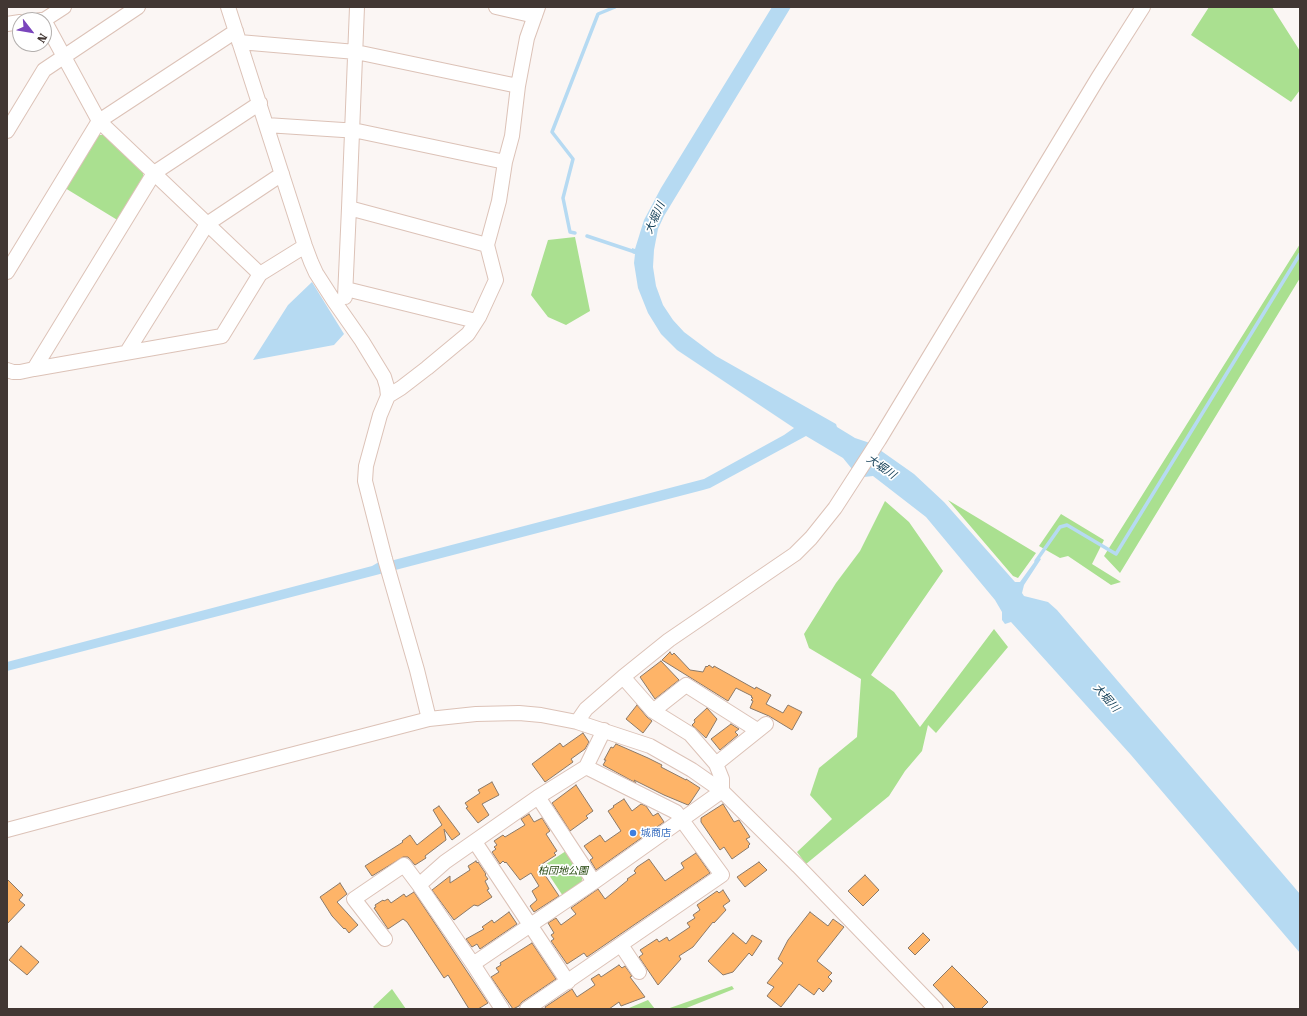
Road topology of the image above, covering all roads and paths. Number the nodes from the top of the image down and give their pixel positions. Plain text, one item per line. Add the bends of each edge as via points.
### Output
1 (64, 7) edge
2 (138, 7) edge
3 (228, 7) edge
4 (357, 7) edge
5 (496, 7) edge
6 (1142, 7) edge
7 (537, 11) edge
8 (52, 15) edge
9 (52, 35) edge
10 (238, 37) junction
11 (356, 52) junction
12 (64, 57) junction
13 (518, 86) junction
14 (260, 103) junction
15 (99, 121) junction
16 (266, 125) junction
17 (353, 130) junction
18 (7, 131) edge
19 (505, 162) junction
20 (154, 173) junction
21 (282, 174) junction
22 (349, 208) junction
23 (207, 224) junction
24 (487, 245) junction
25 (305, 246) junction
26 (7, 272) edge
27 (260, 274) junction
28 (346, 289) junction
29 (342, 313) junction
30 (476, 321) junction
31 (127, 352) junction
32 (34, 369) junction
33 (7, 370) edge
34 (388, 396) junction
35 (623, 677) junction
36 (652, 711) junction
37 (429, 720) junction
38 (577, 722) junction
39 (604, 730) junction
40 (716, 764) junction
41 (586, 767) junction
42 (722, 791) junction
43 (538, 798) junction
44 (682, 820) junction
45 (7, 830) edge
46 (475, 842) junction
47 (594, 882) junction
48 (418, 885) junction
49 (530, 926) junction
50 (384, 939) dead end
51 (621, 945) junction
52 (474, 964) junction
53 (639, 972) dead end
54 (568, 982) junction
55 (502, 1009) edge
56 (527, 1009) edge
57 (936, 1009) edge

1 - 8 street
2 - 12 street
3 - 10 street
4 - 11 street
5 - 7 street
6 - 35 street via 877,444 835,508 795,554 669,640
7 - 13 street via 527,38
9 - 12 street
10 - 11 street
10 - 14 street
10 - 15 street
11 - 13 street
11 - 17 street
12 - 15 street
12 - 18 street via 44,70
13 - 19 street via 512,136
14 - 16 street
14 - 20 street
15 - 20 street
15 - 26 street
16 - 17 street
16 - 21 street
17 - 19 street
17 - 22 street
19 - 24 street via 499,201
20 - 23 street
20 - 32 street
21 - 23 street
21 - 25 street
22 - 24 street
22 - 28 street
23 - 27 street
23 - 31 street
24 - 30 street via 496,280
25 - 27 street
25 - 29 street via 316,273
27 - 31 street via 222,336
28 - 29 street
28 - 30 street
29 - 34 street via 384,378
30 - 34 street via 468,334
31 - 32 street
32 - 33 street via 20,372
34 - 37 street via 373,439 365,481
35 - 36 street
35 - 38 street via 586,709
36 - 40 street via 690,734
36 - 40 street via 686,685 762,727
37 - 38 street via 476,714 519,713
37 - 45 street via 190,780
38 - 39 street
39 - 41 street
39 - 42 street via 662,752
40 - 42 street via 722,779
41 - 43 street
41 - 44 street via 676,812
42 - 44 street
42 - 57 street
43 - 46 street
43 - 47 street
44 - 47 street
44 - 51 street via 722,875
46 - 48 street via 445,862
46 - 49 street
47 - 49 street
48 - 50 street via 404,865 354,899
48 - 52 street
49 - 52 street
49 - 54 street
51 - 53 street
51 - 54 street
52 - 55 street
54 - 56 street

